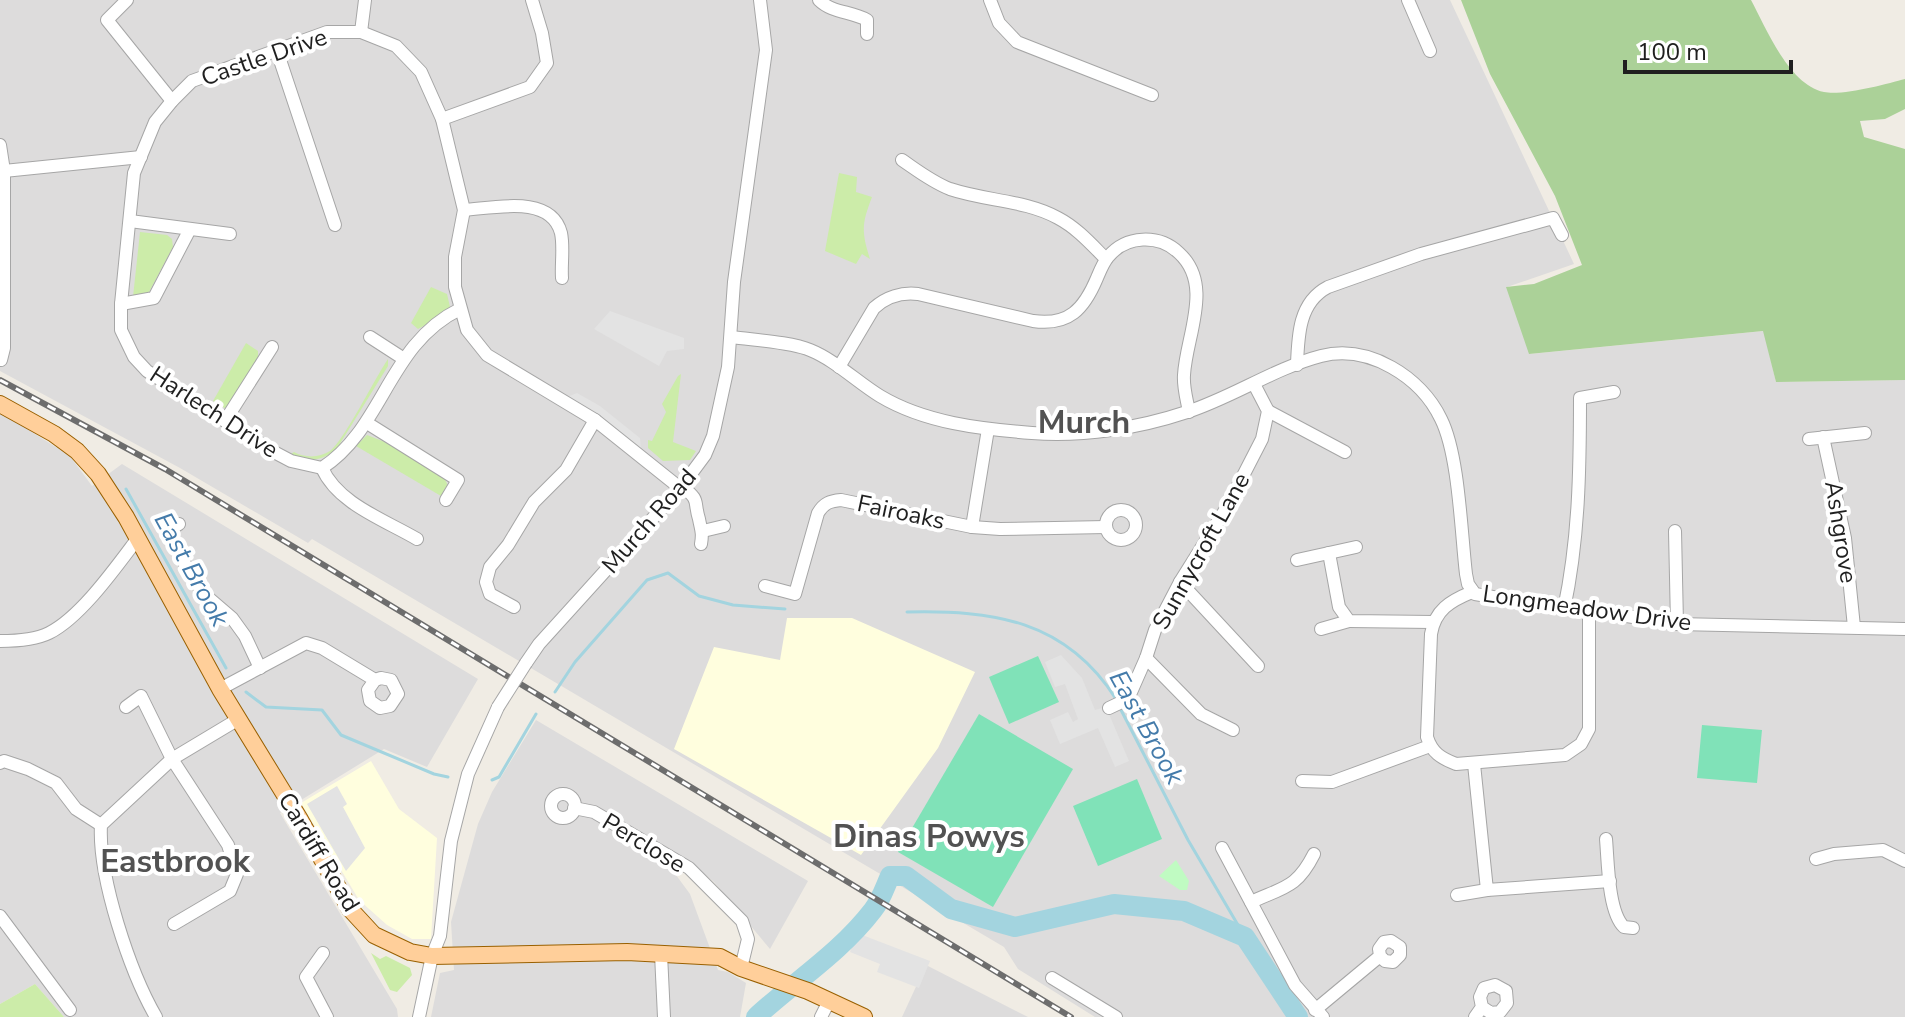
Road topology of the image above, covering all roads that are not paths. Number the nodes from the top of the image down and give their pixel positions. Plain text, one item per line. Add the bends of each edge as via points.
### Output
1 (127, 0) edge
2 (365, 0) edge
3 (532, 0) edge
4 (760, 0) edge
5 (767, 0) edge
6 (819, 0) edge
7 (990, 0) edge
8 (1408, 0) edge
9 (361, 32) junction
10 (867, 34) dead end
11 (277, 51) junction
12 (1430, 51) dead end
13 (1152, 95) dead end
14 (172, 101) junction
15 (442, 119) junction
16 (0, 145) edge
17 (141, 157) junction
18 (902, 160) dead end
19 (4, 171) junction
20 (464, 210) junction
21 (130, 221) junction
22 (335, 225) dead end
23 (190, 229) junction
24 (230, 234) dead end
25 (1562, 235) dead end
26 (1106, 259) junction
27 (562, 278) dead end
28 (121, 304) junction
29 (460, 309) junction
30 (370, 337) dead end
31 (732, 337) junction
32 (272, 347) dead end
33 (134, 357) joint
34 (404, 359) junction
35 (1, 360) edge
36 (1297, 365) junction
37 (839, 367) junction
38 (1254, 384) junction
39 (1614, 392) dead end
40 (0, 404) edge
41 (1268, 411) junction
42 (1189, 412) junction
43 (595, 420) junction
44 (225, 421) junction
45 (367, 423) junction
46 (988, 429) junction
47 (1865, 433) dead end
48 (1823, 437) junction
49 (1809, 439) dead end
50 (1345, 452) dead end
51 (322, 468) junction
52 (681, 487) junction
53 (446, 500) dead end
54 (170, 524) dead end
55 (724, 526) dead end
56 (972, 527) junction
57 (1106, 527) dead end
58 (1675, 531) dead end
59 (138, 538) junction
60 (417, 539) dead end
61 (1356, 547) dead end
62 (1329, 553) junction
63 (1297, 560) dead end
64 (1180, 582) junction
65 (765, 586) dead end
66 (1472, 592) junction
67 (514, 607) dead end
68 (1564, 609) junction
69 (1589, 610) junction
70 (1349, 621) junction
71 (1433, 622) junction
72 (1677, 624) junction
73 (1854, 627) junction
74 (1321, 629) dead end
75 (1905, 629) edge
76 (0, 641) edge
77 (1146, 658) junction
78 (1258, 666) dead end
79 (260, 668) junction
80 (375, 680) dead end
81 (220, 689) junction
82 (126, 707) dead end
83 (1109, 708) dead end
84 (237, 720) junction
85 (1233, 730) dead end
86 (1430, 746) junction
87 (172, 759) junction
88 (0, 763) edge
89 (1474, 764) junction
90 (1302, 781) dead end
91 (574, 808) dead end
92 (101, 825) junction
93 (1606, 839) dead end
94 (1222, 848) dead end
95 (1314, 854) dead end
96 (1816, 859) dead end
97 (1905, 861) edge
98 (1610, 881) junction
99 (1487, 890) junction
100 (1457, 895) dead end
101 (1251, 902) junction
102 (0, 916) edge
103 (174, 924) dead end
104 (1633, 928) dead end
105 (323, 953) dead end
106 (661, 954) junction
107 (432, 956) junction
108 (1380, 956) dead end
109 (741, 968) junction
110 (1052, 978) dead end
111 (829, 1001) junction
112 (70, 1010) dead end
113 (1319, 1013) edge
114 (156, 1017) edge
115 (327, 1017) edge
116 (419, 1017) edge
117 (664, 1017) edge
118 (821, 1017) edge
119 (864, 1017) edge
120 (1116, 1017) edge

1 - 14 street via 107,20
2 - 9 street
3 - 15 street via 547,63 530,87
4 - 5 street
4 - 31 street, Murch Road via 766,50 734,282
6 - 10 street via 828,9 867,20
7 - 13 street via 999,23 1017,42
8 - 12 street
9 - 11 street, Castle Drive via 327,32
9 - 15 street, Castle Drive via 396,46 421,72
11 - 14 street, Castle Drive via 192,81
11 - 22 street
14 - 17 street, Castle Drive via 155,122
15 - 20 street, Castle Drive
16 - 19 street
17 - 19 street
17 - 21 street, Castle Drive via 134,173
18 - 26 street via 949,188 1027,205 1060,219
19 - 35 street
20 - 27 street via 536,207 552,216 561,234
20 - 29 street, Castle Drive via 455,257
21 - 23 street
21 - 28 street, Castle Drive
23 - 24 street
23 - 28 street via 154,298
25 - 36 street via 1553,218 1421,254 1328,287 1305,310
26 - 37 street via 1085,304 1068,317 1047,323 918,294 896,295 874,308
26 - 42 street via 1119,247 1144,239 1172,247 1189,263 1197,302 1184,377
28 - 33 street, Castle Drive via 121,330
29 - 34 street via 425,332
29 - 43 street, Castle Drive via 467,330 487,355
30 - 34 street
31 - 37 street, Longmeadow Drive via 808,349
31 - 52 street, Murch Road via 713,436
32 - 44 street
33 - 44 street, Harlech Drive via 163,383
34 - 45 street
36 - 38 street, Longmeadow Drive
36 - 66 street, Longmeadow Drive via 1341,354 1376,361 1402,373 1425,395 1448,440
37 - 46 street, Longmeadow Drive via 906,409
38 - 41 street
38 - 42 street, Longmeadow Drive
39 - 68 street via 1580,398 1573,565
40 - 59 main road, Cardiff Road via 77,451
41 - 50 street
41 - 64 street, Sunnycroft Lane via 1262,439
42 - 46 street, Longmeadow Drive via 1088,432
43 - 52 street, Castle Drive
43 - 67 street via 566,470 534,502 490,567 490,594
44 - 51 street, Harlech Drive via 291,461
45 - 51 street via 339,457
45 - 53 street via 458,480
46 - 56 street
47 - 48 street
48 - 49 street
48 - 73 street, Ashgrove via 1845,538
51 - 60 street via 339,494
52 - 55 street via 695,496 702,537
52 - 107 street, Murch Road, bridge via 539,644 498,707 468,774
54 - 79 street via 191,576 232,618
56 - 57 street, Fairoaks
56 - 65 street, Fairoaks via 841,500 828,502 815,522 795,594
58 - 72 street
59 - 76 street via 82,607 49,634
59 - 81 main road, Cardiff Road
61 - 62 street
62 - 63 street
62 - 70 street via 1339,607
64 - 77 street, Sunnycroft Lane
64 - 78 street
66 - 68 street, Longmeadow Drive
66 - 71 street via 1448,603
68 - 69 street, Longmeadow Drive
69 - 72 street, Longmeadow Drive
69 - 89 street via 1589,729 1581,744 1565,755
70 - 71 street
70 - 74 street
71 - 86 street
72 - 73 street, Longmeadow Drive
73 - 75 street, Longmeadow Drive
77 - 83 street, Sunnycroft Lane via 1128,699
77 - 85 street via 1201,714
79 - 80 street via 306,643
79 - 81 street
81 - 84 main road, Cardiff Road
82 - 87 street via 141,696
84 - 87 street
84 - 107 main road, Cardiff Road via 356,916 393,945
86 - 89 street via 1443,759
86 - 90 street via 1332,782
87 - 92 street
87 - 103 street via 228,845 237,874 230,891
88 - 92 street via 56,783 76,809
89 - 99 street
91 - 109 street, Perclose via 594,812 689,868 742,921 748,939
92 - 114 street via 100,846 115,913 138,986
93 - 98 street
94 - 101 street
95 - 101 street via 1297,881
96 - 97 street via 1883,850
98 - 99 street
98 - 104 street via 1617,920
99 - 100 street
101 - 113 street via 1295,985
102 - 112 street
105 - 115 street via 306,977
106 - 107 main road, Cardiff Road
106 - 109 main road, Cardiff Road via 720,957
106 - 117 street
107 - 116 street, Murch Road
108 - 113 street
109 - 111 main road, Cardiff Road
110 - 120 street
111 - 118 street
111 - 119 main road, Cardiff Road

